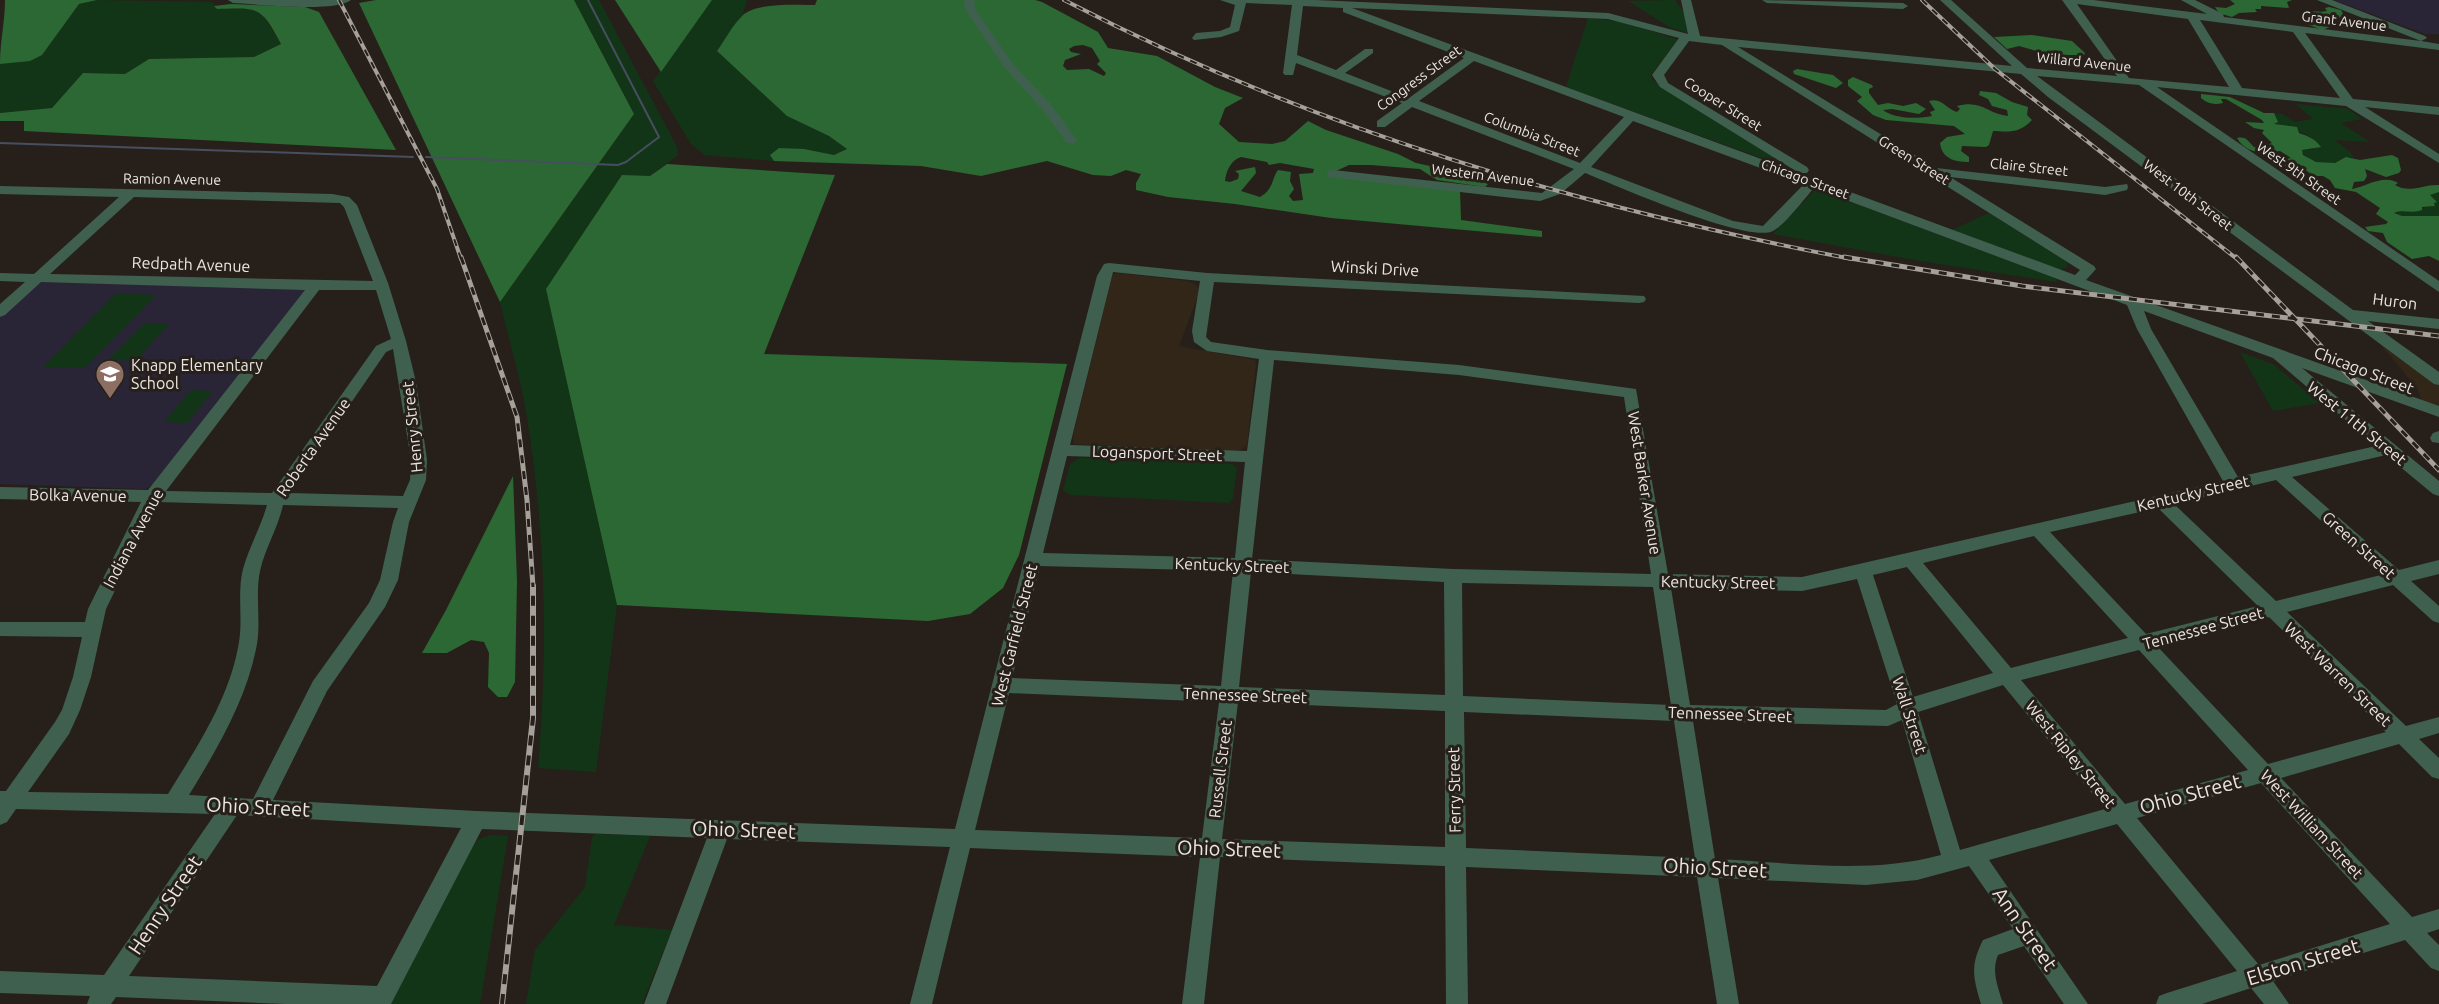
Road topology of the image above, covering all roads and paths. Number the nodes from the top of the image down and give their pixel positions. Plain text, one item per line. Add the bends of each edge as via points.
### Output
1 (233, 0) edge
2 (346, 0) edge
3 (969, 0) edge
4 (1225, 0) edge
5 (1241, 0) edge
6 (1686, 0) edge
7 (1767, 0) edge
8 (1945, 0) edge
9 (2067, 0) edge
10 (2095, 0) edge
11 (2186, 0) edge
12 (2322, 0) edge
13 (2081, 2) junction
14 (1298, 3) junction
15 (1402, 4) edge
16 (1332, 5) junction
17 (1903, 6) dead end
18 (2193, 18) junction
19 (2234, 22) junction
20 (2297, 30) junction
21 (1404, 31) junction
22 (1197, 38) dead end
23 (1690, 38) junction
24 (1725, 43) junction
25 (2436, 43) edge
26 (1369, 51) dead end
27 (1474, 56) junction
28 (1292, 57) junction
29 (2024, 71) junction
30 (1289, 73) dead end
31 (1337, 74) junction
32 (2126, 81) junction
33 (2142, 83) junction
34 (2238, 92) junction
35 (1412, 103) junction
36 (2350, 103) junction
37 (2439, 111) edge
38 (1632, 115) junction
39 (1382, 124) dead end
40 (1071, 140) dead end
41 (2439, 159) edge
42 (1581, 169) junction
43 (1933, 172) junction
44 (1333, 174) dead end
45 (1813, 182) junction
46 (2122, 188) dead end
47 (0, 190) edge
48 (131, 193) junction
49 (344, 200) joint
50 (1109, 267) joint
51 (0, 277) edge
52 (38, 277) junction
53 (1207, 277) junction
54 (2077, 281) junction
55 (381, 283) junction
56 (315, 286) junction
57 (2439, 288) edge
58 (1639, 299) dead end
59 (2133, 302) junction
60 (0, 312) edge
61 (2347, 314) junction
62 (2168, 315) junction
63 (2439, 324) edge
64 (2144, 329) junction
65 (399, 341) junction
66 (1267, 355) junction
67 (2277, 355) junction
68 (2439, 380) edge
69 (2439, 412) edge
70 (2439, 418) edge
71 (2388, 449) junction
72 (1060, 450) junction
73 (1254, 457) junction
74 (2278, 473) junction
75 (2233, 483) junction
76 (2439, 490) edge
77 (0, 493) edge
78 (152, 497) junction
79 (276, 500) junction
80 (2160, 500) junction
81 (408, 502) junction
82 (2037, 529) junction
83 (1033, 559) junction
84 (1910, 559) junction
85 (1242, 565) junction
86 (2439, 567) edge
87 (1863, 572) junction
88 (1453, 576) junction
89 (2395, 578) junction
90 (1659, 581) junction
91 (2272, 609) junction
92 (2439, 616) edge
93 (0, 629) edge
94 (91, 629) junction
95 (2145, 643) junction
96 (2008, 676) junction
97 (1001, 685) junction
98 (1229, 695) junction
99 (1452, 702) junction
100 (1908, 707) junction
101 (1680, 713) junction
102 (2439, 725) edge
103 (2402, 735) junction
104 (2439, 771) edge
105 (2265, 773) junction
106 (6, 800) edge
107 (173, 803) junction
108 (232, 806) junction
109 (259, 807) junction
110 (2119, 813) junction
111 (0, 816) edge
112 (476, 820) junction
113 (720, 830) junction
114 (963, 839) junction
115 (1211, 848) junction
116 (1456, 857) junction
117 (1963, 857) junction
118 (1706, 867) junction
119 (2439, 919) edge
120 (2409, 928) junction
121 (2028, 934) junction
122 (2439, 961) edge
123 (2256, 977) junction
124 (0, 982) edge
125 (110, 986) junction
126 (381, 1000) edge
127 (98, 1004) edge
128 (655, 1004) edge
129 (921, 1004) edge
130 (1193, 1004) edge
131 (1457, 1004) edge
132 (1728, 1004) edge
133 (1992, 1004) edge
134 (2077, 1004) edge
135 (2167, 1004) edge
136 (2278, 1004) edge

1 - 2 street
3 - 40 street via 970,9 1009,66
4 - 22 street via 1241,3 1235,29
5 - 14 street, Willard Avenue
6 - 23 street
7 - 17 street
8 - 29 street, West 10th Street
9 - 13 street, Grant Avenue
9 - 32 street
10 - 13 street
11 - 19 street
12 - 25 street
13 - 18 street, Grant Avenue
14 - 16 street, Willard Avenue
14 - 28 street
15 - 16 street, Willard Avenue
15 - 21 street
15 - 23 street, Willard Avenue via 1608,16
16 - 21 street, Chicago Street
18 - 19 street, Grant Avenue
18 - 34 street
19 - 20 street, Grant Avenue
20 - 25 street, Grant Avenue
20 - 36 street
21 - 27 street, Chicago Street
23 - 24 street, Willard Avenue
23 - 45 street, Cooper Street via 1658,75 1664,85 1806,172
24 - 29 street, Willard Avenue
24 - 43 street, Green Street
26 - 31 street
27 - 35 street, Congress Street
27 - 38 street, Chicago Street
28 - 30 street
28 - 31 street, Columbia Street
29 - 32 street, Willard Avenue
29 - 61 street, West 10th Street
31 - 35 street, Columbia Street
32 - 33 street, Willard Avenue
33 - 34 street, Willard Avenue
33 - 57 street, West 9th Street
34 - 36 street, Willard Avenue
35 - 39 street, Congress Street
35 - 42 street, Columbia Street
36 - 37 street, Willard Avenue
36 - 41 street
38 - 42 street, Western Avenue
38 - 45 street, Chicago Street
42 - 44 street, Western Avenue via 1546,197
42 - 45 street, Columbia Street via 1730,224 1764,230
43 - 46 street, Claire Street via 2105,191
43 - 54 street, Green Street via 2089,269
45 - 54 street, Chicago Street
47 - 48 street, Ramion Avenue
48 - 49 street, Ramion Avenue
48 - 52 street
49 - 55 street, Henry Street via 350,206
50 - 53 street, Winski Drive
50 - 72 street, West Garfield Street
51 - 52 street, Redpath Avenue
52 - 56 street, Redpath Avenue
52 - 60 street
53 - 58 street, Winski Drive
53 - 66 street, West Barker Avenue via 1199,339 1207,346
54 - 59 street, Chicago Street
55 - 56 street, Redpath Avenue
55 - 65 street, Henry Street
56 - 78 street, Indiana Avenue
59 - 62 street, Chicago Street
59 - 64 street
61 - 63 street, Huron
61 - 68 street, West 10th Street
62 - 64 street via 2150,322
62 - 67 street, Chicago Street
64 - 75 street
65 - 79 street, Roberta Avenue via 381,349
65 - 81 street, Henry Street via 419,460 418,480
66 - 73 street, Russell Street
66 - 90 street, West Barker Avenue via 1459,370 1631,393
67 - 69 street, Chicago Street
67 - 70 street, Chicago Street
67 - 71 street, West 11th Street
71 - 74 street, Kentucky Street
71 - 76 street, West 11th Street
72 - 73 street, Logansport Street
72 - 83 street, West Garfield Street
73 - 85 street, Russell Street
74 - 75 street, Kentucky Street
74 - 89 street, Green Street
75 - 80 street, Kentucky Street
77 - 78 street, Bolka Avenue
78 - 79 street, Bolka Avenue
78 - 94 street, Indiana Avenue via 113,573
79 - 81 street, Bolka Avenue
79 - 107 street, Roberta Avenue via 250,579 251,620 230,702
80 - 82 street, Kentucky Street
80 - 91 street, West Warren Street
81 - 109 street, Henry Street via 385,589 320,686
82 - 84 street, Kentucky Street
82 - 95 street, West William Street
83 - 85 street, Kentucky Street
83 - 97 street, West Garfield Street
84 - 87 street, Kentucky Street
84 - 96 street, West Ripley Street
85 - 88 street, Kentucky Street
85 - 98 street, Russell Street
86 - 89 street, Tennessee Street
87 - 90 street, Kentucky Street via 1803,584
87 - 100 street, Wall Street
88 - 90 street, Kentucky Street
88 - 99 street, Ferry Street
89 - 91 street, Tennessee Street
89 - 92 street, Green Street
90 - 101 street, West Barker Avenue
91 - 95 street, Tennessee Street
91 - 103 street, West Warren Street
93 - 94 street
94 - 106 street, Indiana Avenue via 82,677 62,728
95 - 96 street, Tennessee Street
95 - 105 street, West William Street
96 - 100 street, Tennessee Street
96 - 110 street, West Ripley Street
97 - 98 street, Tennessee Street
97 - 114 street, West Garfield Street
98 - 99 street, Tennessee Street
98 - 115 street, Russell Street
99 - 101 street, Tennessee Street
99 - 116 street, Ferry Street
100 - 101 street, Tennessee Street via 1888,718
100 - 117 street, Wall Street
101 - 118 street, West Barker Avenue
102 - 103 street, Ohio Street
103 - 104 street, West Warren Street
103 - 105 street, Ohio Street
105 - 110 street, Ohio Street
105 - 120 street, West William Street
106 - 107 street, Ohio Street
106 - 111 street, Indiana Avenue
107 - 108 street, Ohio Street
108 - 109 street, Ohio Street
108 - 125 street, Henry Street
109 - 112 street, Ohio Street
110 - 117 street, Ohio Street
110 - 123 street, West Ripley Street
112 - 113 street, Ohio Street
112 - 126 street
113 - 114 street, Ohio Street
113 - 128 street
114 - 115 street, Ohio Street
114 - 129 street, West Garfield Street
115 - 116 street, Ohio Street
115 - 130 street, Russell Street
116 - 118 street, Ohio Street
116 - 131 street, Ferry Street
117 - 118 street, Ohio Street via 1917,871 1866,875
117 - 121 street, Ann Street
118 - 132 street, West Barker Avenue
119 - 120 street, Elston Street
120 - 122 street, West William Street
120 - 123 street, Elston Street
121 - 133 street via 1991,947 1983,960 1983,975
121 - 134 street, Ann Street
123 - 135 street, Elston Street
123 - 136 street, West Ripley Street
124 - 125 street
125 - 126 street
125 - 127 street, Henry Street

